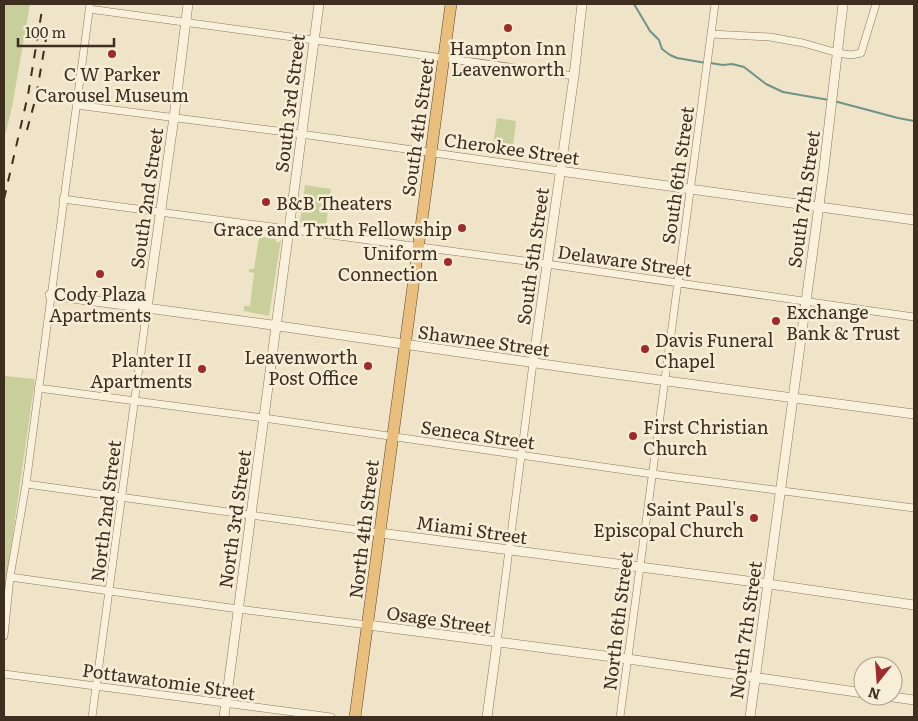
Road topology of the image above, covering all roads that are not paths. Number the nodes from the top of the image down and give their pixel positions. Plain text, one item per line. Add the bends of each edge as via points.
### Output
1 (188, 4) edge
2 (319, 4) edge
3 (451, 4) edge
4 (582, 4) edge
5 (714, 4) edge
6 (843, 4) edge
7 (876, 4) edge
8 (89, 7) edge
9 (186, 23) junction
10 (710, 34) junction
11 (314, 40) junction
12 (838, 53) junction
13 (444, 58) junction
14 (574, 76) junction
15 (76, 105) junction
16 (174, 117) junction
17 (301, 134) junction
18 (431, 154) junction
19 (560, 171) junction
20 (690, 189) junction
21 (63, 199) junction
22 (819, 207) junction
23 (160, 212) junction
24 (914, 220) edge
25 (290, 230) junction
26 (418, 247) junction
27 (547, 264) junction
28 (677, 283) junction
29 (50, 295) junction
30 (806, 301) junction
31 (147, 308) junction
32 (914, 317) edge
33 (277, 325) junction
34 (405, 345) junction
35 (533, 363) junction
36 (664, 380) junction
37 (38, 388) junction
38 (792, 398) junction
39 (135, 401) junction
40 (914, 414) edge
41 (264, 418) junction
42 (393, 438) junction
43 (520, 454) junction
44 (652, 474) junction
45 (26, 484) junction
46 (780, 490) junction
47 (122, 498) junction
48 (914, 508) edge
49 (251, 516) junction
50 (380, 533) junction
51 (508, 551) junction
52 (639, 568) junction
53 (10, 577) junction
54 (768, 584) junction
55 (110, 591) junction
56 (914, 605) edge
57 (238, 609) junction
58 (368, 625) junction
59 (4, 636) edge
60 (497, 643) junction
61 (628, 659) junction
62 (4, 674) edge
63 (755, 678) junction
64 (97, 686) junction
65 (853, 692) edge
66 (226, 703) junction
67 (92, 717) edge
68 (224, 717) edge
69 (331, 717) edge
70 (355, 717) edge
71 (487, 717) edge
72 (620, 717) edge
73 (750, 717) edge

1 - 9 street, South 2nd Street
2 - 11 street, South 3rd Street
3 - 13 highway, South 4th Street
4 - 14 street, South 5th Street
5 - 10 street, South 6th Street
6 - 12 street, South 7th Street
7 - 12 street via 861,53
8 - 9 street
8 - 15 street
9 - 11 street
9 - 16 street, South 2nd Street
10 - 12 street via 770,37
10 - 20 street, South 6th Street
11 - 13 street
11 - 17 street, South 3rd Street
12 - 22 street, South 7th Street
13 - 14 street
13 - 18 highway, South 4th Street
14 - 19 street, South 5th Street
15 - 16 street, Cherokee Street
15 - 21 street
16 - 17 street, Cherokee Street
16 - 23 street, South 2nd Street
17 - 18 street, Cherokee Street
17 - 25 street, South 3rd Street
18 - 19 street, Cherokee Street
18 - 26 highway, South 4th Street
19 - 20 street, Cherokee Street
19 - 27 street, South 5th Street
20 - 22 street, Cherokee Street
20 - 28 street, South 6th Street
21 - 23 street, Delaware Street
21 - 29 street
22 - 24 street, Cherokee Street
22 - 30 street, South 7th Street
23 - 25 street, Delaware Street
23 - 31 street, South 2nd Street
25 - 26 street, Delaware Street
25 - 33 street, South 3rd Street
26 - 27 street, Delaware Street
26 - 34 highway, South 4th Street
27 - 28 street, Delaware Street
27 - 35 street, South 5th Street
28 - 30 street, Delaware Street
28 - 36 street, South 6th Street
29 - 31 street, Shawnee Street
29 - 37 street
30 - 32 street, Delaware Street
30 - 38 street, South 7th Street
31 - 33 street, Shawnee Street
31 - 39 street, North 2nd Street
33 - 34 street, Shawnee Street
33 - 41 street, North 3rd Street
34 - 35 street, Shawnee Street
34 - 42 highway, North 4th Street
35 - 36 street, Shawnee Street
35 - 43 street
36 - 38 street, Shawnee Street
36 - 44 street, North 6th Street
37 - 39 street, Seneca Street
37 - 45 street
38 - 40 street, Shawnee Street
38 - 46 street, North 7th Street
39 - 41 street, Seneca Street
39 - 47 street, North 2nd Street
41 - 42 street, Seneca Street
41 - 49 street, North 3rd Street
42 - 43 street, Seneca Street
42 - 50 highway, North 4th Street
43 - 44 street, Seneca Street
43 - 51 street
44 - 46 street, Seneca Street
44 - 52 street, North 6th Street
45 - 47 street, Miami Street
45 - 53 street
46 - 48 street, Seneca Street
46 - 54 street, North 7th Street
47 - 49 street, Miami Street
47 - 55 street, North 2nd Street
49 - 50 street, Miami Street
49 - 57 street, North 3rd Street
50 - 51 street, Miami Street
50 - 58 highway, North 4th Street
51 - 52 street, Miami Street
51 - 60 street
52 - 54 street, Miami Street
52 - 61 street, North 6th Street
53 - 55 street, Osage Street
53 - 59 street
54 - 56 street, Miami Street
54 - 63 street, North 7th Street
55 - 57 street, Osage Street
55 - 64 street, North 2nd Street
57 - 58 street, Osage Street
57 - 66 street, North 3rd Street
58 - 60 street, Osage Street
58 - 70 highway, North 4th Street
60 - 61 street, Osage Street
60 - 71 street
61 - 63 street, Osage Street
61 - 72 street, North 6th Street
62 - 64 street, Pottawatomie Street
63 - 65 street, Osage Street
63 - 73 street, North 7th Street
64 - 66 street, Pottawatomie Street
64 - 67 street, North 2nd Street
66 - 68 street, North 3rd Street
66 - 69 street, Pottawatomie Street

